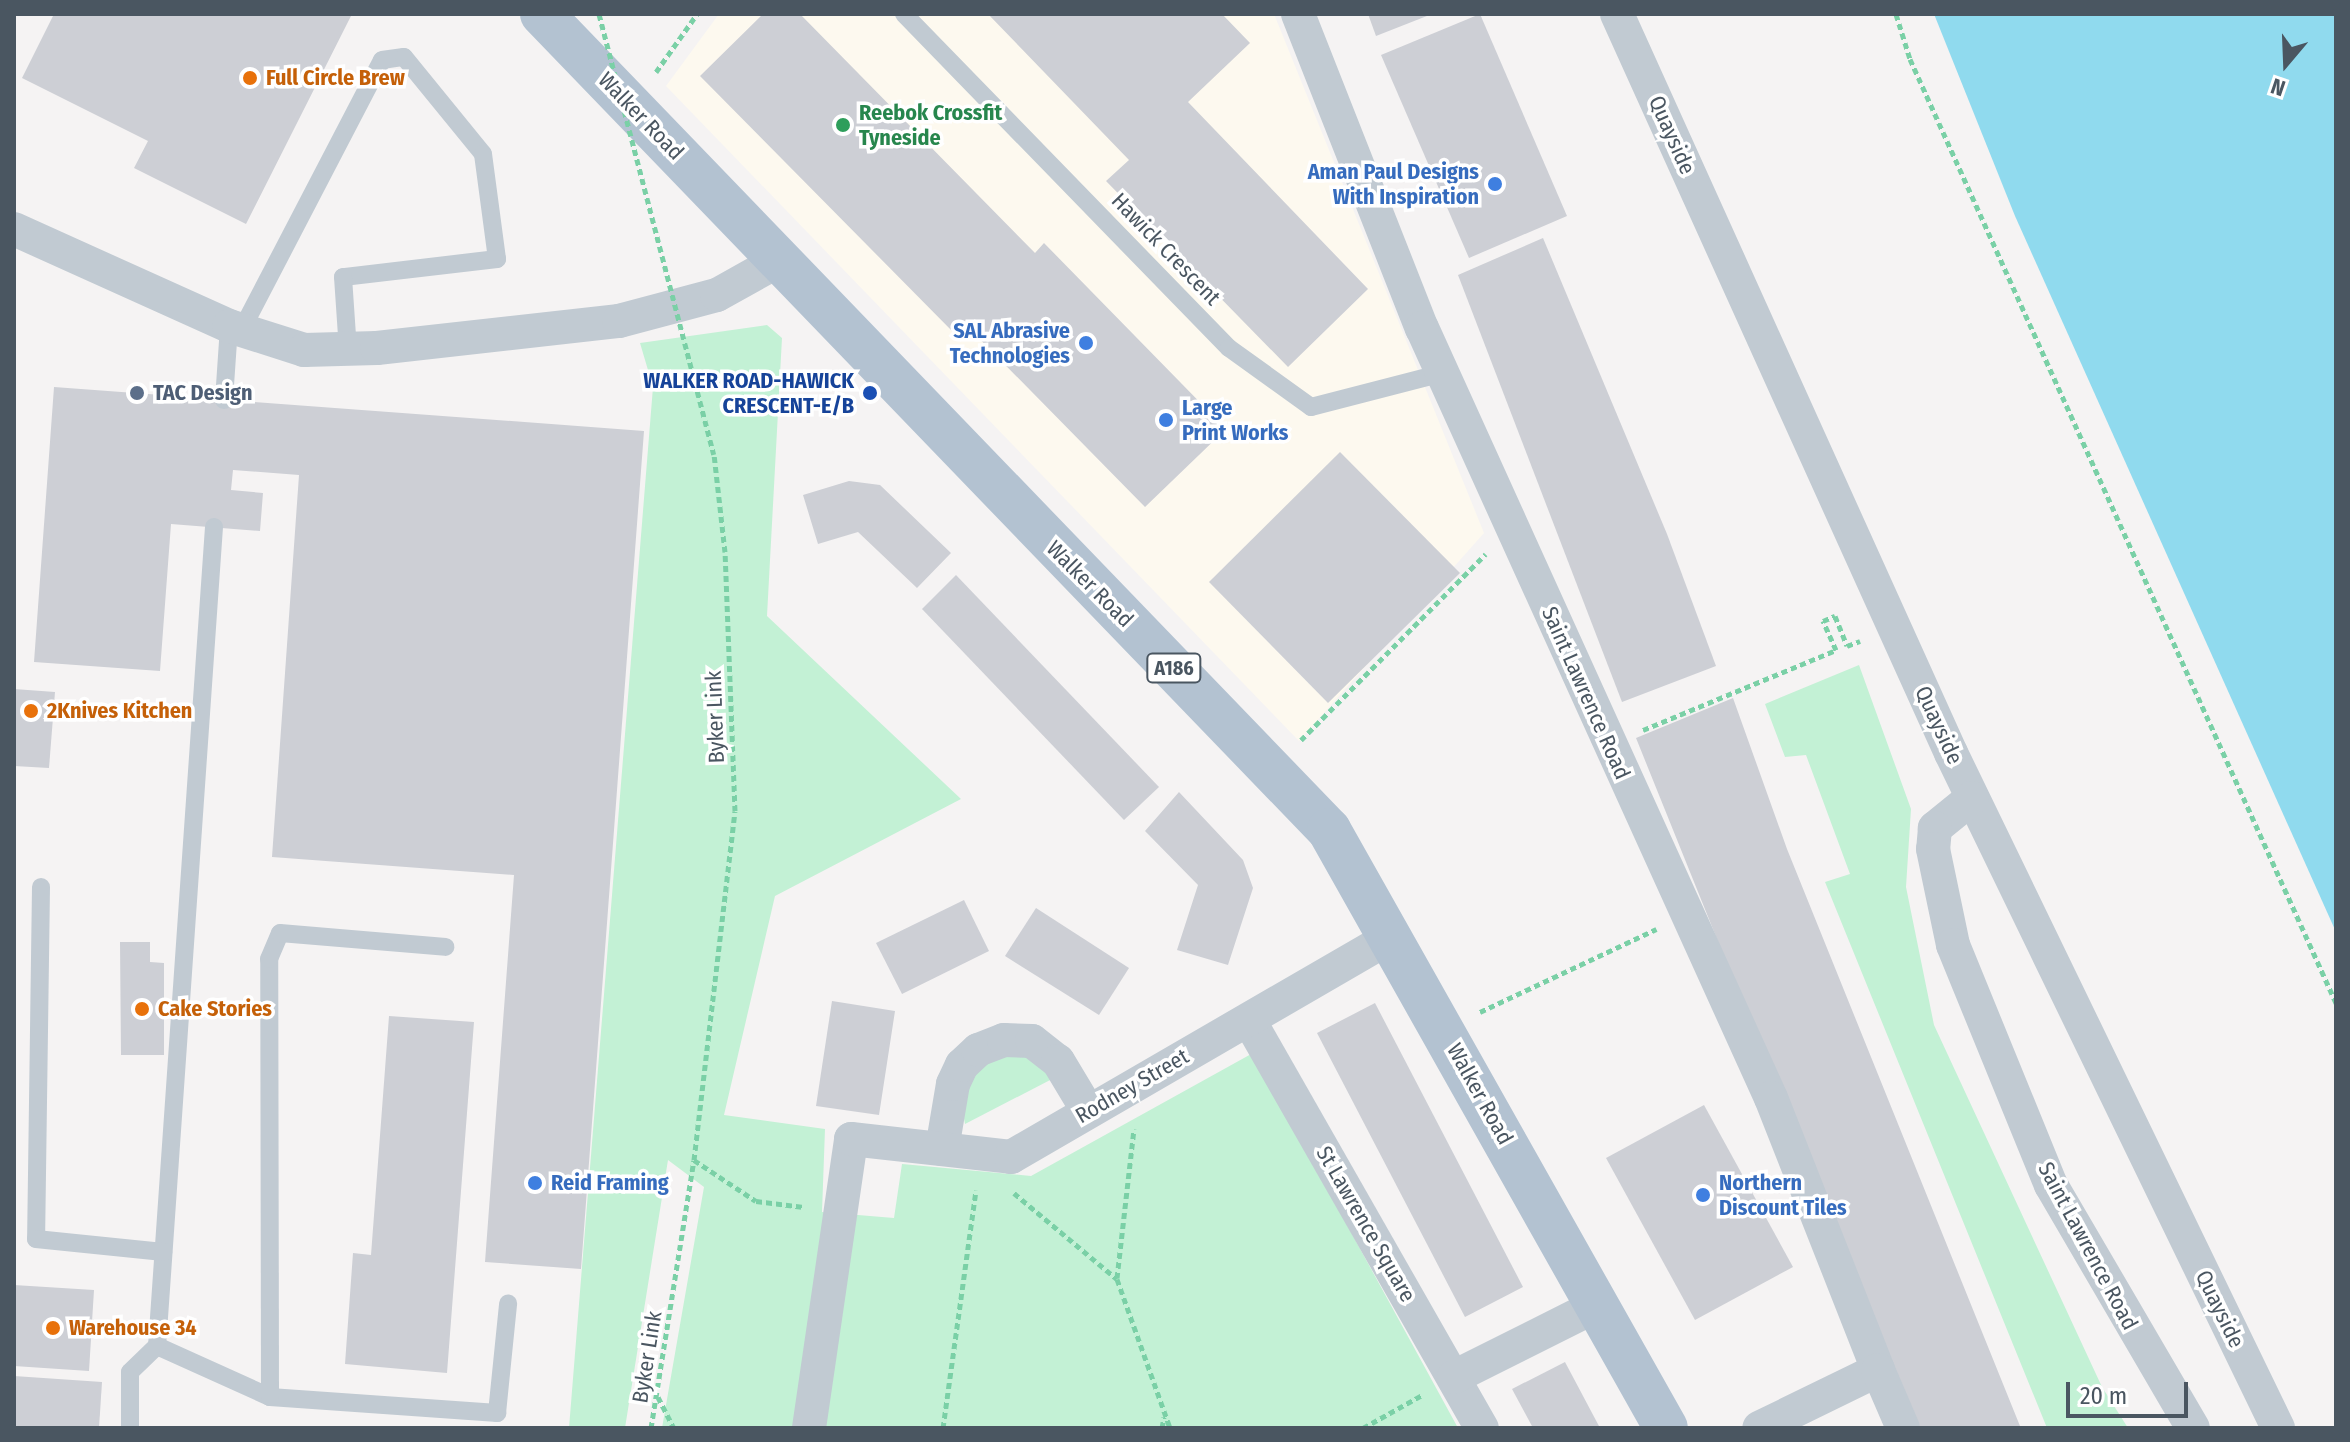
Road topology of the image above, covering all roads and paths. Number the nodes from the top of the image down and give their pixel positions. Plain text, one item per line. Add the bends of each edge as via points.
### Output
1 (542, 14) edge
2 (599, 14) edge
3 (697, 14) edge
4 (904, 14) edge
5 (1298, 14) edge
6 (1617, 14) edge
7 (1896, 14) edge
8 (632, 105) junction
9 (14, 229) edge
10 (776, 262) junction
11 (235, 328) junction
12 (348, 350) junction
13 (1442, 373) junction
14 (224, 400) dead end
15 (214, 527) dead end
16 (1512, 528) junction
17 (1847, 646) dead end
18 (1335, 706) dead end
19 (1609, 744) junction
20 (1972, 798) junction
21 (41, 887) dead end
22 (1686, 915) junction
23 (1393, 936) junction
24 (445, 947) dead end
25 (2336, 1003) edge
26 (1249, 1020) junction
27 (1444, 1029) junction
28 (1139, 1083) junction
29 (1088, 1111) junction
30 (942, 1149) junction
31 (996, 1155) junction
32 (694, 1160) junction
33 (843, 1202) junction
34 (163, 1252) junction
35 (1117, 1279) junction
36 (508, 1304) dead end
37 (1596, 1306) junction
38 (157, 1346) junction
39 (1878, 1370) junction
40 (1454, 1377) junction
41 (657, 1396) junction
42 (270, 1397) junction
43 (1164, 1416) junction
44 (130, 1428) edge
45 (651, 1428) edge
46 (674, 1428) edge
47 (809, 1428) edge
48 (943, 1428) edge
49 (1162, 1428) edge
50 (1170, 1428) edge
51 (1363, 1428) edge
52 (1482, 1428) edge
53 (1666, 1428) edge
54 (1759, 1428) edge
55 (1903, 1428) edge
56 (2193, 1428) edge
57 (2278, 1428) edge

1 - 8 main road, Walker Road / A186
2 - 32 path, Byker Link, bridge via 714,454 725,552 735,811
3 - 8 path
4 - 13 lane, Hawick Crescent via 1229,348 1311,407
5 - 13 street, Saint Lawrence Road
6 - 20 street, Quayside
7 - 25 path via 1917,73
8 - 10 main road, Walker Road / A186
9 - 11 street
10 - 12 street via 717,295 619,321
10 - 23 main road, Walker Road / A186 via 1329,830
11 - 12 street via 285,347
11 - 12 lane via 382,60 404,57 483,154 497,259 343,277
11 - 14 lane
13 - 16 street, Saint Lawrence Road
15 - 34 lane
16 - 18 path
16 - 19 street, Saint Lawrence Road
17 - 19 path via 1835,616 1823,621 1836,650
19 - 22 street, Saint Lawrence Road
20 - 56 street, Saint Lawrence Road via 1935,828 1933,849 1953,945 2051,1185
20 - 57 street, Quayside
21 - 34 lane via 36,1239
22 - 27 path
22 - 39 street, Saint Lawrence Road via 1771,1098
23 - 26 street, Rodney Street
23 - 27 main road, Walker Road / A186
24 - 42 lane via 280,933 269,959
26 - 28 street, Rodney Street
26 - 40 street, St Lawrence Square
27 - 37 main road, Walker Road / A186
28 - 29 street, Rodney Street
28 - 35 path
29 - 30 street via 1058,1061 1032,1041 1004,1040 978,1050 962,1065 950,1096
29 - 31 street, Rodney Street
30 - 31 street
30 - 33 street via 851,1139
31 - 35 path via 1014,1198
31 - 48 path
32 - 33 path via 756,1201 801,1207
32 - 41 path, Byker Link
33 - 47 street
34 - 38 lane
35 - 43 path
36 - 42 lane via 497,1413
37 - 40 street
37 - 53 main road, Walker Road / A186
38 - 42 lane
38 - 44 lane via 130,1372
39 - 54 street
39 - 55 street, Saint Lawrence Road
40 - 51 path
40 - 52 street, St Lawrence Square
41 - 45 path, Byker Link
41 - 46 path
43 - 49 path
43 - 50 path

